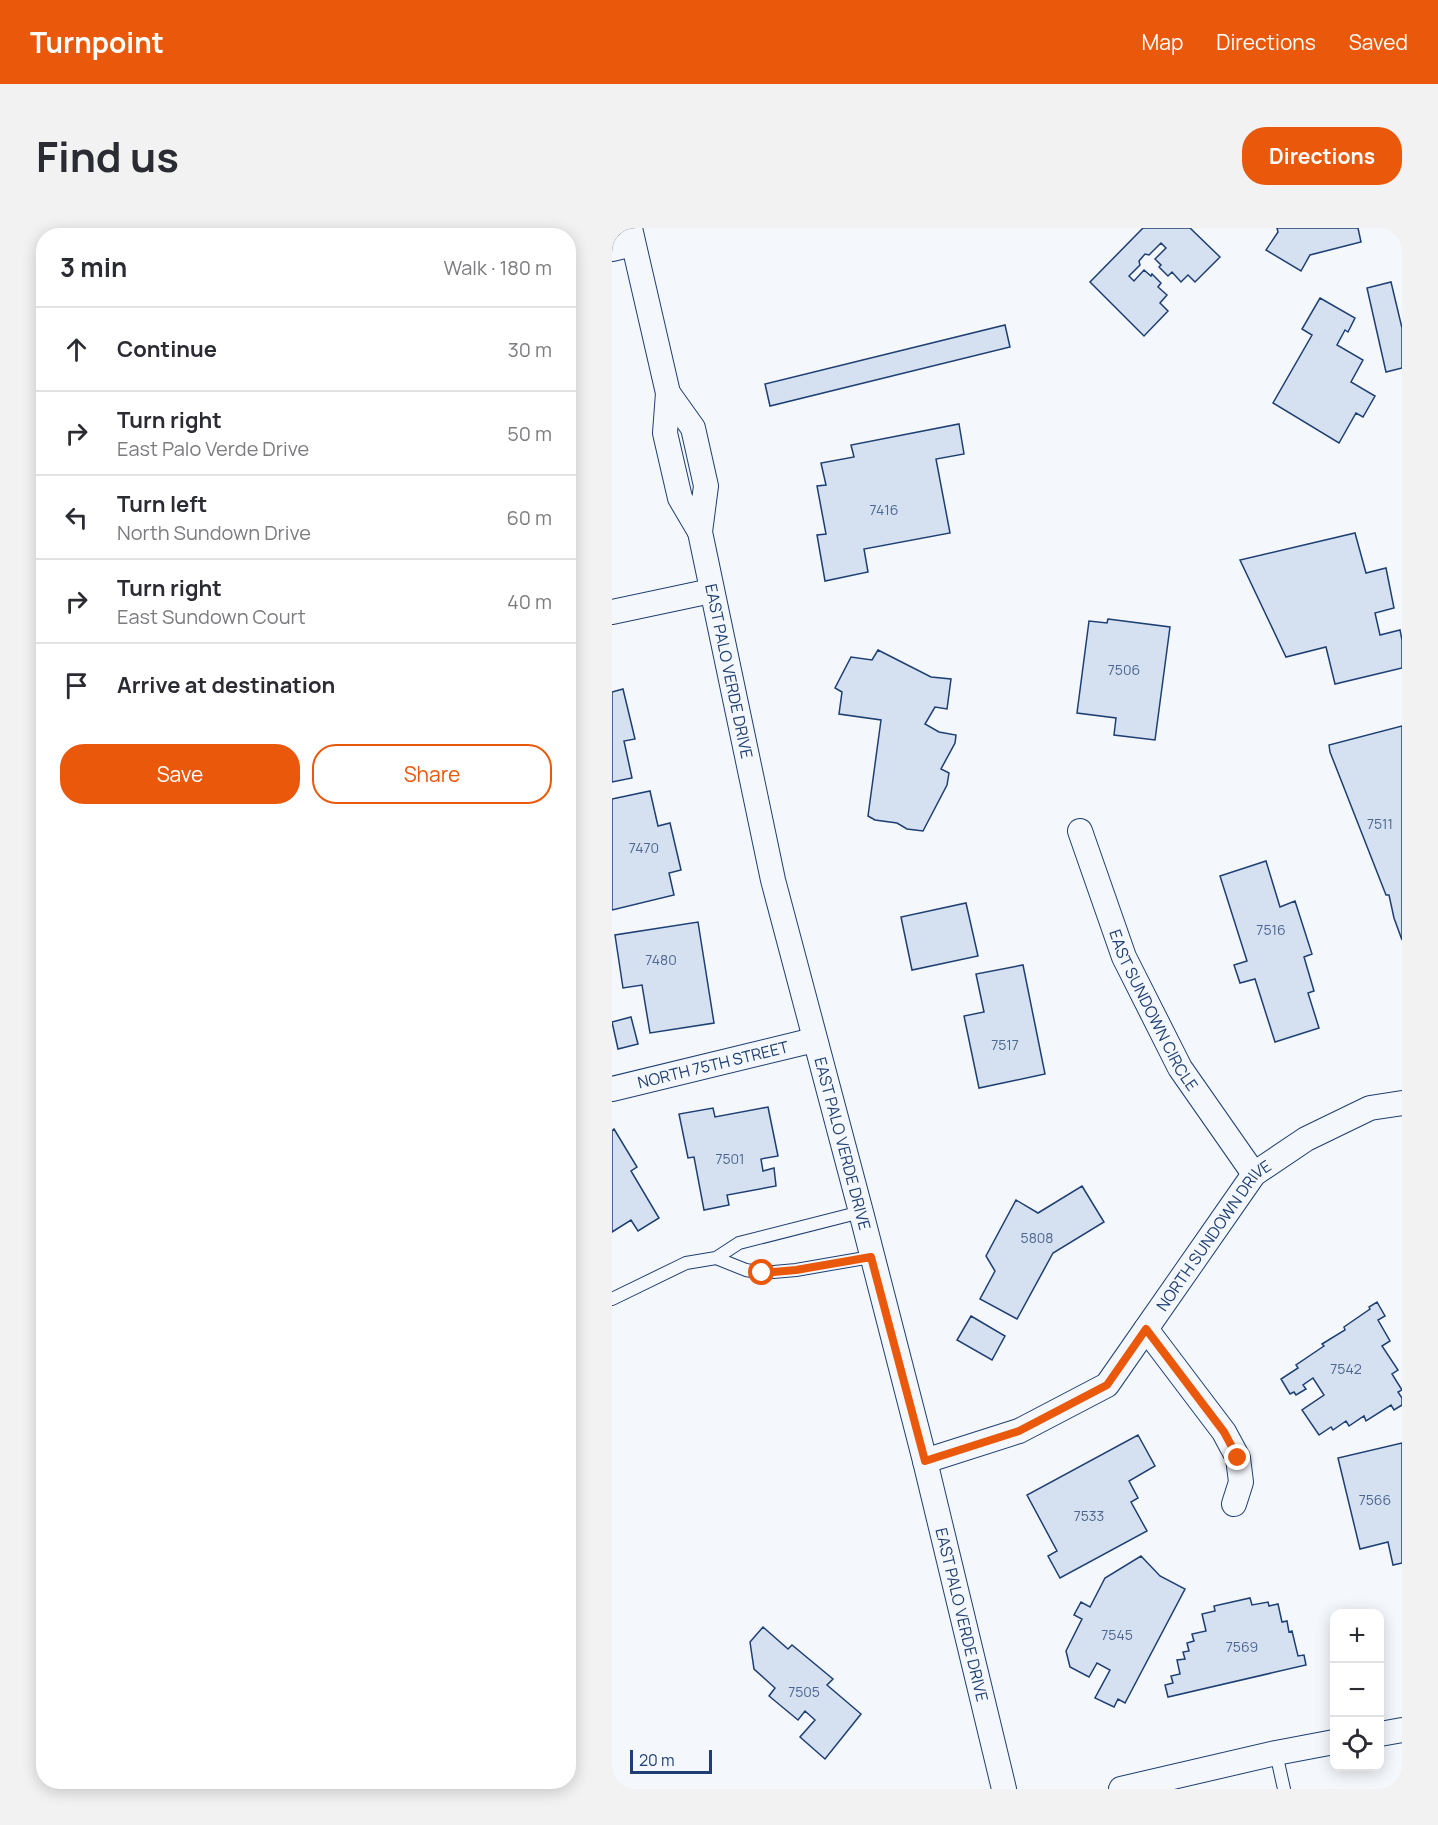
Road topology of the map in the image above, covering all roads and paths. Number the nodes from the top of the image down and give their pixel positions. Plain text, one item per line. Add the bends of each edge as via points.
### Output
1 (625, 240) edge
2 (711, 591) junction
3 (612, 612) edge
4 (1080, 831) dead end
5 (814, 1040) junction
6 (612, 1089) edge
7 (1402, 1103) edge
8 (1254, 1174) junction
9 (861, 1212) junction
10 (871, 1257) junction
11 (716, 1258) junction
12 (612, 1299) edge
13 (1146, 1329) junction
14 (925, 1461) junction
15 (1234, 1504) dead end
16 (1330, 1743) edge
17 (1276, 1753) junction
18 (1004, 1789) edge
19 (1121, 1789) edge
20 (1284, 1789) edge

1 - 2 street, EAST PALO VERDE DRIVE via 668,393 665,433 680,498 700,532
2 - 3 street
2 - 5 street, EAST PALO VERDE DRIVE via 773,880
4 - 8 street, EAST SUNDOWN CIRCLE via 1124,957 1180,1068
5 - 6 street, NORTH 75TH STREET
5 - 9 street, EAST PALO VERDE DRIVE
7 - 8 street, NORTH SUNDOWN DRIVE via 1370,1108 1306,1139
8 - 13 street, NORTH SUNDOWN DRIVE
9 - 10 street, EAST PALO VERDE DRIVE
9 - 11 lane via 739,1243
10 - 11 lane via 762,1273
10 - 14 street, EAST PALO VERDE DRIVE
11 - 12 lane via 686,1263
13 - 14 street, NORTH SUNDOWN DRIVE via 1107,1385 1019,1431
13 - 15 street via 1224,1432 1238,1458 1241,1482
14 - 18 street, EAST PALO VERDE DRIVE
16 - 17 street
17 - 19 street
17 - 20 lane

